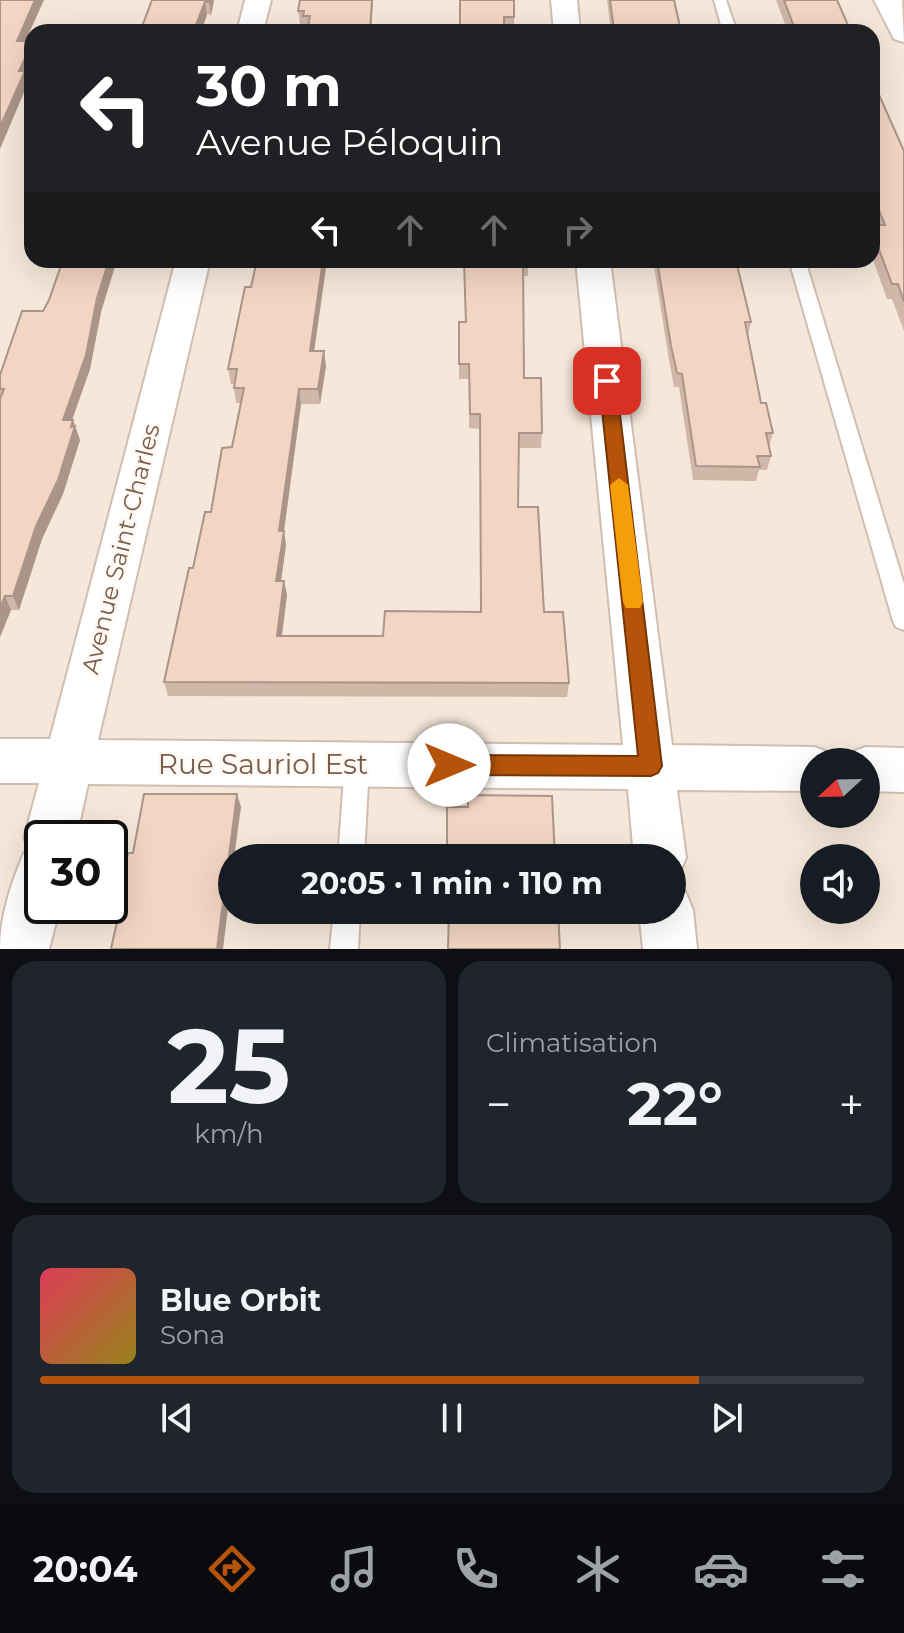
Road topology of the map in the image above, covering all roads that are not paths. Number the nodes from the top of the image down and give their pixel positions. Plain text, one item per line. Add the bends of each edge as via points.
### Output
1 (258, 0) edge
2 (564, 0) edge
3 (720, 0) edge
4 (888, 0) edge
5 (252, 24) edge
6 (566, 24) edge
7 (728, 24) edge
8 (904, 33) edge
9 (191, 268) edge
10 (594, 268) edge
11 (799, 268) edge
12 (904, 621) edge
13 (0, 761) edge
14 (68, 762) junction
15 (357, 764) junction
16 (651, 766) junction
17 (800, 769) edge
18 (880, 769) edge
19 (904, 770) edge
20 (54, 820) edge
21 (352, 844) edge
22 (659, 844) edge
23 (28, 924) edge
24 (346, 924) edge
25 (667, 924) edge
26 (22, 949) edge
27 (344, 949) edge
28 (670, 949) edge

1 - 5 street
2 - 6 street
3 - 7 lane
4 - 8 main road
9 - 14 street, Avenue Saint-Charles
10 - 16 street
11 - 12 lane
13 - 14 street, Rue Sauriol Est
14 - 15 street, Rue Sauriol Est
14 - 20 street, Avenue Saint-Charles
15 - 16 street, Rue Sauriol Est
15 - 21 lane
16 - 17 street, Rue Sauriol Est
16 - 22 street
18 - 19 street
23 - 26 street
24 - 27 lane
25 - 28 street

